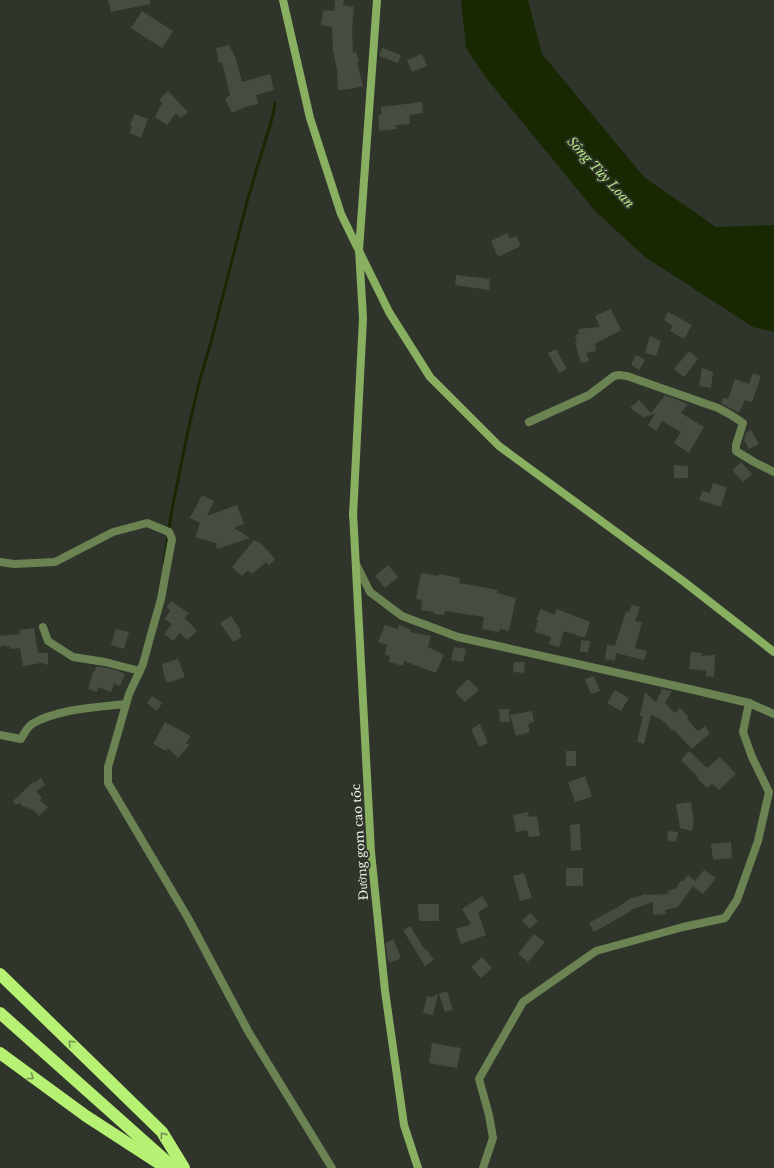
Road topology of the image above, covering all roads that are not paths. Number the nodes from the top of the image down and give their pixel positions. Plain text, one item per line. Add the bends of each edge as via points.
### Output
1 (283, 0) edge
2 (377, 0) edge
3 (359, 250) junction
4 (529, 422) dead end
5 (774, 472) edge
6 (353, 512) junction
7 (0, 562) edge
8 (356, 564) joint
9 (43, 627) dead end
10 (774, 652) edge
11 (140, 670) junction
12 (749, 703) junction
13 (126, 704) junction
14 (774, 714) edge
15 (0, 735) edge
16 (0, 974) edge
17 (0, 1012) edge
18 (0, 1053) edge
19 (166, 1168) edge
20 (174, 1168) edge
21 (184, 1168) edge
22 (332, 1168) edge
23 (418, 1168) edge
24 (483, 1168) edge

1 - 3 main road via 310,118 341,214
2 - 3 main road
3 - 6 main road via 363,318
3 - 10 main road via 389,312 430,377 500,446 683,581
4 - 5 street via 589,395 614,376 627,376 731,414 743,423 736,451
6 - 8 main road
6 - 23 main road, Đường gom cao tốc via 371,852 384,983 404,1125
7 - 11 street via 55,562 113,532 147,523 169,532 172,539 161,598
8 - 12 street via 370,592 402,616 458,637
9 - 11 street via 48,641 73,657
11 - 13 street
12 - 14 street
12 - 24 street via 743,732 769,792 758,841 737,900 725,918 596,951 523,1002 479,1079 493,1138
13 - 15 street via 50,716 30,725 21,739
13 - 22 street via 108,767 108,783 188,918 248,1031
21 -> 16 highway via 162,1132
17 - 20 highway
18 -> 19 highway via 86,1116

